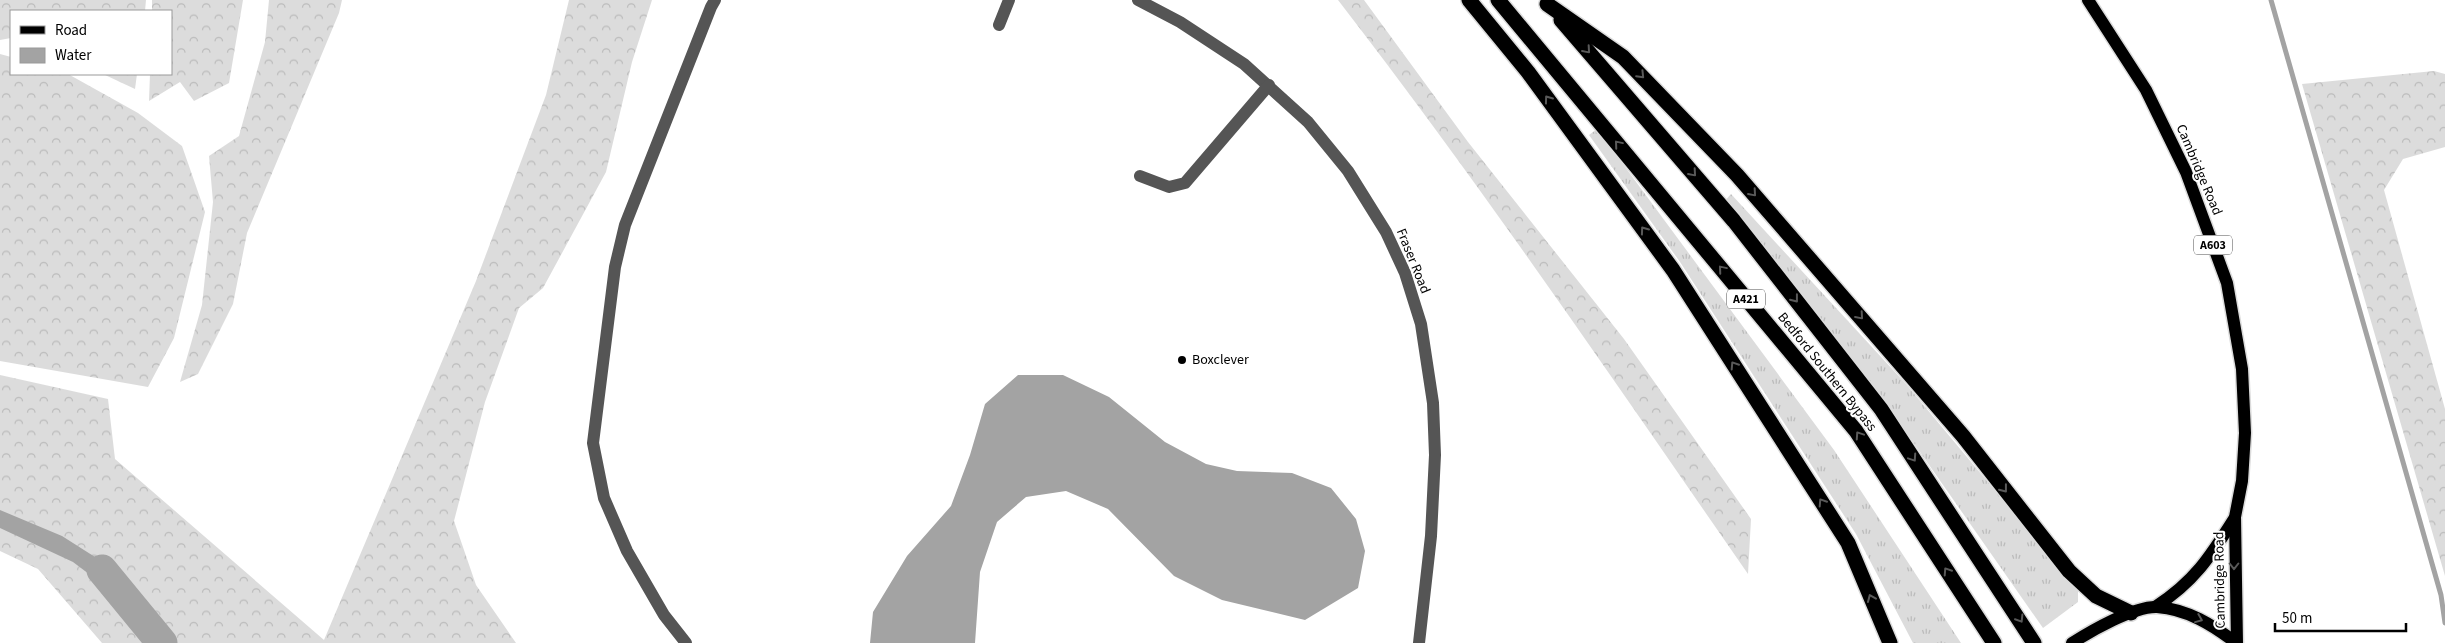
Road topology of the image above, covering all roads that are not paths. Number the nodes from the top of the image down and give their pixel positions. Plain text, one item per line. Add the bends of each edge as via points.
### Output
1 (715, 0) edge
2 (1009, 0) edge
3 (1138, 0) edge
4 (1469, 0) edge
5 (1498, 0) edge
6 (2088, 0) edge
7 (1545, 2) edge
8 (999, 25) dead end
9 (1270, 84) junction
10 (1140, 176) dead end
11 (2234, 517) junction
12 (2155, 607) junction
13 (2131, 613) junction
14 (686, 643) edge
15 (1419, 643) edge
16 (1890, 643) edge
17 (1994, 643) edge
18 (2034, 643) edge
19 (2072, 643) edge
20 (2236, 643) edge

1 - 14 street via 625,225 615,267 593,442 604,498 627,551 664,615
2 - 8 street
3 - 9 street, Fraser Road via 1180,22
16 -> 4 highway via 1848,544 1673,270 1528,72
17 -> 5 highway, Bedford Southern Bypass / A421 via 1856,431
6 - 11 main road, Cambridge Road / A603 via 2146,90 2186,172 2228,283 2242,369 2245,433 2242,481
7 -> 13 highway via 1623,57 1737,175 1963,436 2069,571 2096,596
7 -> 18 highway, Bedford Southern Bypass / A421 via 1734,221 1868,394
9 - 10 street via 1185,183 1170,187
9 - 15 street, Fraser Road via 1308,122 1348,171 1386,232 1405,273 1421,324 1433,403 1436,455
11 - 12 main road, Cambridge Road / A603 via 2210,558 2180,591
11 -> 20 main road, Cambridge Road / A603
12 - 13 main road
12 -> 20 main road via 2179,611 2212,624
13 - 19 main road

